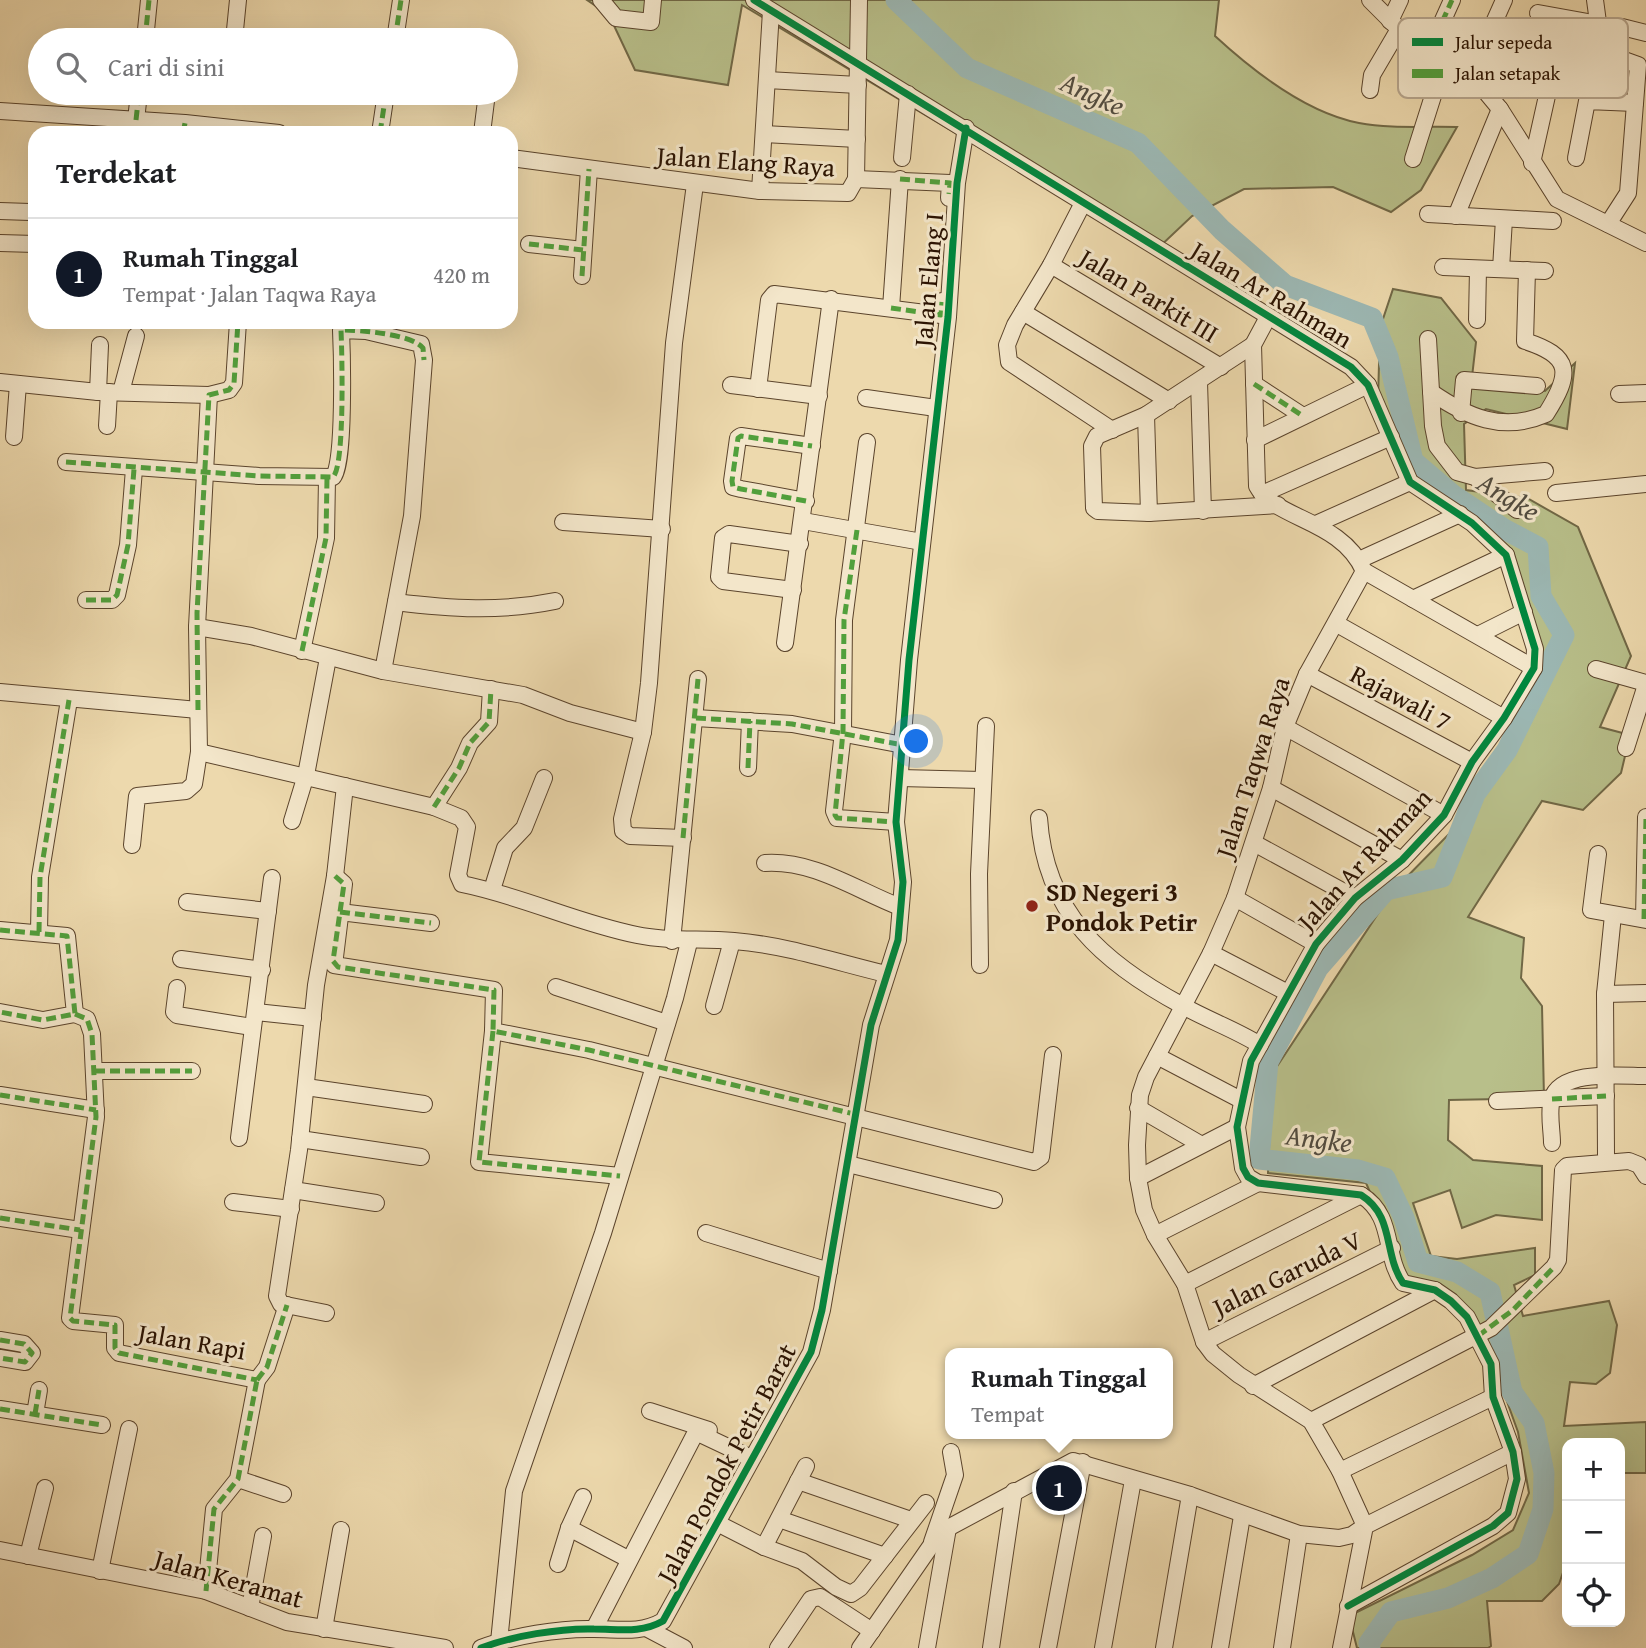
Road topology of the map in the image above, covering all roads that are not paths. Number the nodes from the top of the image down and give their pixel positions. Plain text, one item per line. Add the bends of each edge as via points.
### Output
1 (149, 0) edge
2 (238, 0) edge
3 (401, 0) edge
4 (601, 0) edge
5 (653, 0) edge
6 (754, 0) edge
7 (859, 0) edge
8 (1370, 0) edge
9 (1400, 0) edge
10 (1452, 0) edge
11 (1504, 0) edge
12 (1595, 0) edge
13 (771, 11) junction
14 (1538, 13) dead end
15 (1444, 18) edge
16 (1496, 18) edge
17 (1566, 18) edge
18 (1598, 18) edge
19 (1394, 25) junction
20 (146, 28) edge
21 (235, 28) edge
22 (397, 28) edge
23 (1398, 28) edge
24 (1628, 28) edge
25 (1646, 33) edge
26 (1628, 62) edge
27 (859, 64) junction
28 (767, 80) junction
29 (858, 85) junction
30 (1370, 90) dead end
31 (908, 94) junction
32 (1432, 98) edge
33 (1491, 98) edge
34 (1547, 98) edge
35 (1635, 103) junction
36 (138, 105) edge
37 (384, 105) edge
38 (486, 105) edge
39 (1500, 109) junction
40 (0, 111) edge
41 (136, 120) junction
42 (172, 126) edge
43 (381, 126) edge
44 (483, 126) edge
45 (966, 128) junction
46 (764, 134) junction
47 (857, 139) junction
48 (902, 158) dead end
49 (1576, 158) dead end
50 (518, 159) edge
51 (1413, 159) dead end
52 (1532, 163) junction
53 (589, 169) junction
54 (856, 178) junction
55 (900, 179) junction
56 (695, 184) junction
57 (760, 191) junction
58 (1083, 203) junction
59 (0, 211) edge
60 (28, 212) edge
61 (1428, 214) dead end
62 (1456, 216) junction
63 (1504, 219) junction
64 (1553, 221) dead end
65 (1608, 224) junction
66 (1645, 240) edge
67 (0, 243) edge
68 (28, 244) edge
69 (529, 244) dead end
70 (583, 250) junction
71 (1051, 265) junction
72 (1443, 267) dead end
73 (1478, 268) junction
74 (1501, 269) junction
75 (1527, 270) junction
76 (1545, 271) dead end
77 (582, 276) dead end
78 (831, 299) junction
79 (891, 309) junction
80 (1023, 312) junction
81 (1268, 317) junction
82 (1477, 320) dead end
83 (237, 329) edge
84 (339, 329) edge
85 (354, 329) edge
86 (136, 336) dead end
87 (1428, 340) dead end
88 (100, 345) dead end
89 (1253, 345) junction
90 (1220, 367) junction
91 (0, 382) edge
92 (1199, 383) junction
93 (18, 384) junction
94 (1254, 384) junction
95 (732, 385) dead end
96 (1368, 385) junction
97 (1537, 386) dead end
98 (758, 389) junction
99 (109, 392) junction
100 (1431, 392) junction
101 (1646, 393) edge
102 (1619, 394) dead end
103 (209, 395) junction
104 (819, 396) junction
105 (866, 398) dead end
106 (1169, 401) junction
107 (936, 408) junction
108 (1461, 413) junction
109 (1146, 415) junction
110 (1303, 416) junction
111 (107, 426) dead end
112 (1112, 430) junction
113 (14, 437) dead end
114 (1391, 437) junction
115 (1255, 440) junction
116 (867, 443) dead end
117 (812, 446) junction
118 (66, 462) dead end
119 (134, 469) junction
120 (1545, 471) dead end
121 (206, 472) junction
122 (1475, 477) junction
123 (327, 478) junction
124 (1410, 482) junction
125 (1646, 484) edge
126 (1556, 493) dead end
127 (1262, 494) junction
128 (806, 501) junction
129 (1278, 505) junction
130 (1517, 510) dead end
131 (1203, 511) junction
132 (1149, 513) junction
133 (1460, 514) junction
134 (803, 521) junction
135 (563, 523) dead end
136 (1316, 524) junction
137 (662, 529) junction
138 (857, 530) junction
139 (922, 542) junction
140 (800, 544) junction
141 (1506, 555) junction
142 (1362, 566) junction
143 (793, 590) junction
144 (1413, 599) junction
145 (86, 600) dead end
146 (555, 601) dead end
147 (396, 603) junction
148 (1524, 612) junction
149 (1337, 624) junction
150 (197, 627) junction
151 (1478, 635) junction
152 (785, 643) dead end
153 (302, 651) junction
154 (328, 658) junction
155 (1534, 668) junction
156 (1596, 669) dead end
157 (383, 671) junction
158 (1307, 674) junction
159 (698, 679) dead end
160 (1646, 684) edge
161 (491, 689) junction
162 (0, 692) edge
163 (69, 700) junction
164 (198, 710) junction
165 (696, 718) junction
166 (1504, 718) junction
167 (750, 720) junction
168 (986, 726) dead end
169 (1285, 727) junction
170 (643, 732) junction
171 (843, 732) junction
172 (903, 745) junction
173 (1626, 748) dead end
174 (199, 752) junction
175 (1472, 762) junction
176 (748, 768) dead end
177 (306, 775) junction
178 (544, 778) dead end
179 (900, 778) junction
180 (982, 780) junction
181 (345, 786) junction
182 (1271, 788) junction
183 (434, 807) junction
184 (1444, 815) junction
185 (1646, 817) edge
186 (1039, 818) dead end
187 (292, 821) dead end
188 (896, 822) junction
189 (683, 838) junction
190 (1254, 843) junction
191 (132, 845) dead end
192 (1598, 854) dead end
193 (1402, 860) junction
194 (765, 863) dead end
195 (335, 876) junction
196 (272, 878) dead end
197 (492, 890) junction
198 (1235, 898) junction
199 (1355, 898) junction
200 (187, 902) dead end
201 (900, 907) junction
202 (268, 911) junction
203 (340, 912) junction
204 (1613, 915) junction
205 (1645, 919) edge
206 (430, 923) dead end
207 (0, 930) edge
208 (39, 932) junction
209 (732, 941) junction
210 (680, 942) junction
211 (1316, 944) junction
212 (1212, 953) junction
213 (181, 959) dead end
214 (979, 964) dead end
215 (262, 970) junction
216 (886, 974) junction
217 (556, 987) dead end
218 (177, 988) dead end
219 (1288, 993) junction
220 (1646, 993) edge
221 (1605, 995) junction
222 (714, 1006) dead end
223 (1183, 1006) junction
224 (0, 1012) edge
225 (75, 1014) junction
226 (313, 1018) junction
227 (254, 1019) junction
228 (667, 1023) junction
229 (493, 1031) junction
230 (1260, 1045) junction
231 (1053, 1055) dead end
232 (1157, 1056) junction
233 (653, 1067) junction
234 (95, 1071) junction
235 (192, 1071) dead end
236 (1646, 1076) edge
237 (1606, 1077) junction
238 (306, 1087) junction
239 (0, 1095) edge
240 (1606, 1096) junction
241 (1552, 1099) junction
242 (1241, 1100) junction
243 (1497, 1101) dead end
244 (424, 1104) dead end
245 (1138, 1108) junction
246 (96, 1110) junction
247 (858, 1115) junction
248 (1237, 1128) junction
249 (239, 1138) dead end
250 (300, 1139) junction
251 (1552, 1143) dead end
252 (1200, 1144) junction
253 (1606, 1154) dead end
254 (421, 1157) dead end
255 (848, 1164) junction
256 (620, 1176) junction
257 (1646, 1176) edge
258 (1138, 1178) junction
259 (1258, 1183) junction
260 (293, 1190) junction
261 (1362, 1195) junction
262 (994, 1200) dead end
263 (233, 1202) dead end
264 (376, 1203) dead end
265 (291, 1209) junction
266 (0, 1218) edge
267 (80, 1230) junction
268 (706, 1233) dead end
269 (1155, 1235) junction
270 (1392, 1248) junction
271 (830, 1272) junction
272 (1185, 1284) junction
273 (1435, 1290) junction
274 (287, 1305) junction
275 (326, 1313) dead end
276 (1485, 1332) junction
277 (0, 1340) edge
278 (1204, 1342) junction
279 (0, 1358) edge
280 (257, 1380) junction
281 (1253, 1386) junction
282 (39, 1390) dead end
283 (1493, 1396) junction
284 (0, 1409) edge
285 (650, 1411) dead end
286 (36, 1414) junction
287 (1311, 1420) junction
288 (102, 1425) dead end
289 (129, 1429) dead end
290 (951, 1452) dead end
291 (1513, 1452) junction
292 (754, 1453) junction
293 (1083, 1462) junction
294 (806, 1466) dead end
295 (1340, 1471) junction
296 (237, 1479) junction
297 (1133, 1480) junction
298 (798, 1481) junction
299 (45, 1488) dead end
300 (1014, 1490) junction
301 (283, 1494) dead end
302 (1190, 1495) junction
303 (583, 1497) dead end
304 (926, 1503) dead end
305 (1242, 1516) junction
306 (779, 1519) junction
307 (911, 1520) junction
308 (717, 1523) junction
309 (1365, 1526) junction
310 (569, 1528) junction
311 (948, 1528) junction
312 (341, 1530) dead end
313 (1299, 1534) junction
314 (263, 1536) dead end
315 (764, 1547) junction
316 (930, 1547) junction
317 (0, 1550) edge
318 (28, 1556) junction
319 (885, 1556) junction
320 (628, 1559) junction
321 (558, 1564) dead end
322 (100, 1571) junction
323 (206, 1591) junction
324 (1348, 1606) junction
325 (250, 1608) junction
326 (324, 1629) junction
327 (594, 1629) junction
328 (648, 1629) junction
329 (872, 1631) junction
330 (499, 1642) junction
331 (446, 1648) edge
332 (481, 1648) edge
333 (684, 1648) edge
334 (778, 1648) edge
335 (860, 1648) edge
336 (927, 1648) edge
337 (991, 1648) edge
338 (1048, 1648) edge
339 (1103, 1648) edge
340 (1164, 1648) edge
341 (1220, 1648) edge
342 (1282, 1648) edge
343 (1341, 1648) edge

1 - 20 street
2 - 21 street
3 - 22 street
4 - 5 street via 616,18 652,22
6 - 13 street
7 - 27 street, Jalan Elang Raya
8 - 19 street
9 - 19 street
10 - 15 street
11 - 16 street
12 - 18 street
13 - 27 street
13 - 28 street
14 - 17 street
19 - 23 street
19 - 30 street
24 - 25 street
26 - 35 street via 1638,65
27 - 29 street, Jalan Elang Raya
27 - 31 street
28 - 29 street
28 - 46 street
29 - 47 street, Jalan Elang Raya
31 - 45 street
31 - 48 street
32 - 51 street
33 - 39 street
34 - 52 street
35 - 49 street via 1587,101
35 - 65 street via 1628,193
36 - 41 street
37 - 43 street
38 - 44 street
39 - 52 street
39 - 62 street
40 - 41 street
41 - 42 street
45 - 58 street, Jalan Ar Rahman
45 - 107 street, Jalan Elang I
46 - 47 street
46 - 57 street
47 - 54 street, Jalan Elang Raya
50 - 53 street, Jalan Elang Raya
52 - 65 street via 1557,199
53 - 56 street, Jalan Elang Raya
53 - 70 street
54 - 55 street
54 - 57 street, Jalan Elang Raya via 848,193
55 - 79 street
55 - 79 street via 950,183 941,316
56 - 57 street, Jalan Elang Raya
56 - 137 street via 674,343
58 - 71 street
58 - 81 street, Jalan Ar Rahman
59 - 60 street
61 - 62 street
62 - 63 street
63 - 64 street
63 - 74 street
65 - 66 street
67 - 68 street
69 - 70 street
70 - 77 street
71 - 80 street
71 - 90 street, Jalan Parkit III
72 - 73 street
73 - 74 street
73 - 82 street
74 - 75 street
75 - 76 street
75 - 108 street via 1525,341 1550,349 1560,358 1564,373 1559,395 1546,414 1531,421 1513,424
78 - 79 street
78 - 98 street via 779,292 770,296
78 - 104 street
80 - 106 street
80 - 112 street via 1007,345 1009,362
81 - 89 street
81 - 96 street, Jalan Ar Rahman via 1341,360
83 - 103 street via 232,387
84 - 123 street via 338,470
85 - 147 street via 416,341 423,348 412,516
86 - 99 street
87 - 100 street
88 - 99 street
89 - 90 street
89 - 94 street
90 - 92 street
91 - 93 street
92 - 106 street
92 - 131 street
93 - 99 street
93 - 113 street
94 - 110 street
94 - 115 street
95 - 98 street
96 - 110 street
96 - 114 street, Jalan Ar Rahman
97 - 108 street via 1464,380
98 - 104 street
99 - 103 street
99 - 111 street
100 - 108 street
100 - 122 street via 1437,446 1457,472
101 - 102 street
103 - 121 street
104 - 117 street
105 - 107 street
106 - 109 street
107 - 139 street, Jalan Elang I
109 - 112 street
109 - 132 street
110 - 115 street
112 - 132 street via 1093,440 1094,508
114 - 124 street, Jalan Ar Rahman
114 - 127 street
115 - 127 street via 1257,486
116 - 138 street
117 - 128 street
117 - 128 street via 741,436 732,481 733,487
118 - 119 street
119 - 121 street
119 - 145 street via 128,545 117,595 112,600
120 - 122 street
121 - 123 street
121 - 150 street
122 - 130 street
123 - 153 street via 326,538
124 - 133 street
124 - 136 street
125 - 126 street
127 - 129 street
128 - 134 street
129 - 131 street
129 - 136 street
131 - 132 street
133 - 141 street
133 - 142 street
134 - 138 street
134 - 140 street
135 - 137 street
136 - 142 street via 1345,543
137 - 170 street
138 - 139 street
138 - 171 street via 844,620
139 - 172 street, Jalan Elang I
140 - 143 street
140 - 143 street via 729,534 723,538 719,577 723,581
141 - 144 street
141 - 148 street
142 - 144 street
142 - 149 street, Jalan Taqwa Raya
143 - 152 street
144 - 151 street
146 - 147 street via 472,610
147 - 157 street
148 - 151 street
148 - 155 street via 1535,649
149 - 158 street, Jalan Taqwa Raya
149 - 166 street
150 - 153 street
150 - 164 street
151 - 155 street
153 - 154 street
154 - 157 street
154 - 177 street
155 - 166 street, Jalan Ar Rahman
156 - 160 street
157 - 161 street
158 - 169 street, Jalan Taqwa Raya
158 - 175 street, Rajawali 7
159 - 165 street
160 - 173 street
161 - 170 street
161 - 183 street via 489,722 470,743
162 - 163 street
163 - 164 street
163 - 208 street via 40,877
164 - 174 street
165 - 167 street
165 - 189 street
166 - 175 street, Jalan Ar Rahman
167 - 171 street
167 - 176 street
168 - 180 street
169 - 182 street, Jalan Taqwa Raya
169 - 184 street
170 - 189 street via 624,808 623,831 630,836
171 - 172 street
171 - 188 street via 835,815
172 - 179 street, Jalan Pondok Petir Barat
174 - 177 street
174 - 191 street via 191,789 137,796
175 - 184 street, Jalan Ar Rahman
177 - 181 street
177 - 187 street
178 - 197 street via 524,828 505,848
179 - 180 street
179 - 188 street, Jalan Pondok Petir Barat
180 - 214 street
181 - 183 street
181 - 195 street
182 - 190 street, Jalan Taqwa Raya
182 - 193 street
183 - 197 street via 461,818 467,827 459,883
184 - 193 street, Jalan Ar Rahman
185 - 205 street
186 - 223 street via 1043,857 1066,912 1082,932 1139,980
188 - 201 street, Jalan Pondok Petir Barat
189 - 210 street
190 - 198 street, Jalan Taqwa Raya
190 - 199 street
192 - 204 street via 1591,908
193 - 199 street, Jalan Ar Rahman
194 - 201 street via 805,866
195 - 203 street via 344,884
195 - 226 street
196 - 202 street
197 - 210 street via 566,917
198 - 211 street
198 - 212 street, Jalan Taqwa Raya
199 - 211 street, Jalan Ar Rahman
200 - 202 street
201 - 216 street, Jalan Pondok Petir Barat via 898,940
202 - 215 street
203 - 206 street
203 - 229 street via 334,965 494,990
204 - 205 street
204 - 221 street
207 - 208 street
208 - 225 street via 67,936
209 - 210 street
209 - 216 street
209 - 222 street
210 - 228 street
211 - 219 street, Jalan Ar Rahman
212 - 219 street
212 - 223 street, Jalan Taqwa Raya
213 - 215 street
215 - 227 street
216 - 247 street, Jalan Pondok Petir Barat via 872,1025
217 - 228 street
218 - 227 street via 175,1014
219 - 230 street, Jalan Ar Rahman
220 - 221 street
221 - 237 street
223 - 230 street
223 - 232 street, Jalan Taqwa Raya
224 - 225 street via 43,1020
225 - 234 street, Jalan Rapi via 89,1024
226 - 227 street
226 - 238 street
227 - 249 street
228 - 233 street
229 - 233 street
229 - 256 street via 479,1162
230 - 242 street, Jalan Ar Rahman
231 - 247 street via 1041,1157 1034,1162
232 - 242 street
232 - 245 street, Jalan Taqwa Raya
233 - 247 street
233 - 256 street
234 - 235 street
234 - 246 street, Jalan Rapi
236 - 237 street
237 - 240 street
237 - 241 street via 1569,1081
238 - 244 street
238 - 250 street
239 - 246 street
240 - 241 street
240 - 253 street
241 - 243 street
241 - 251 street
242 - 248 street, Jalan Ar Rahman
245 - 252 street
245 - 258 street, Jalan Taqwa Raya
246 - 267 street, Jalan Rapi
247 - 255 street, Jalan Pondok Petir Barat
248 - 252 street
248 - 259 street, Jalan Ar Rahman via 1243,1168
250 - 254 street
250 - 260 street
252 - 258 street
255 - 262 street
255 - 271 street, Jalan Pondok Petir Barat
256 - 330 street via 514,1491
257 - 276 street via 1639,1165 1629,1161 1566,1166 1558,1260 1513,1310
258 - 269 street, Jalan Taqwa Raya
259 - 261 street
259 - 269 street
260 - 264 street
260 - 265 street
261 - 270 street via 1383,1217
261 - 272 street
263 - 265 street
265 - 274 street via 277,1296
266 - 267 street
267 - 280 street, Jalan Rapi via 71,1320 115,1325 118,1353
268 - 271 street
269 - 272 street, Jalan Taqwa Raya
270 - 273 street via 1403,1283
270 - 278 street, Jalan Garuda V
271 - 292 street, Jalan Pondok Petir Barat via 811,1352
272 - 278 street, Jalan Taqwa Raya
273 - 276 street
273 - 281 street
274 - 275 street
274 - 280 street via 267,1367
276 - 283 street
276 - 287 street
277 - 279 street via 24,1344 32,1353 26,1362
278 - 281 street, Jalan Taqwa Raya
280 - 296 street, Jalan Rapi
281 - 287 street, Jalan Taqwa Raya
282 - 286 street
283 - 291 street
283 - 295 street
284 - 286 street
285 - 292 street
286 - 288 street
287 - 295 street, Jalan Taqwa Raya
289 - 322 street
290 - 316 street via 953,1482
291 - 309 street
291 - 324 street via 1517,1479 1508,1513 1493,1526
292 - 308 street, Jalan Pondok Petir Barat
292 - 320 street via 696,1432
293 - 297 street
293 - 300 street via 1073,1461
293 - 338 street
294 - 298 street
295 - 309 street, Jalan Taqwa Raya
296 - 301 street
296 - 323 street, Jalan Rapi via 214,1509
297 - 302 street
297 - 339 street
298 - 306 street
298 - 307 street
299 - 318 street
300 - 311 street
300 - 337 street
302 - 305 street
302 - 340 street
303 - 310 street
304 - 307 street
305 - 313 street
305 - 341 street
306 - 315 street
306 - 319 street
307 - 319 street
308 - 315 street
308 - 328 street, Jalan Pondok Petir Barat via 675,1604 663,1621
309 - 313 street via 1339,1538
309 - 324 street
310 - 320 street
310 - 321 street
311 - 316 street
311 - 336 street
312 - 326 street
313 - 342 street
314 - 325 street
315 - 319 street via 802,1561 851,1594
316 - 329 street
317 - 318 street, Jalan Keramat
318 - 322 street, Jalan Keramat
320 - 327 street
322 - 323 street, Jalan Keramat
323 - 325 street, Jalan Keramat
324 - 343 street
325 - 326 street, Jalan Keramat
326 - 331 street, Jalan Keramat
327 - 328 street
327 - 330 street
328 - 333 street
329 - 334 street via 820,1597 811,1600
329 - 335 street
330 - 332 street

